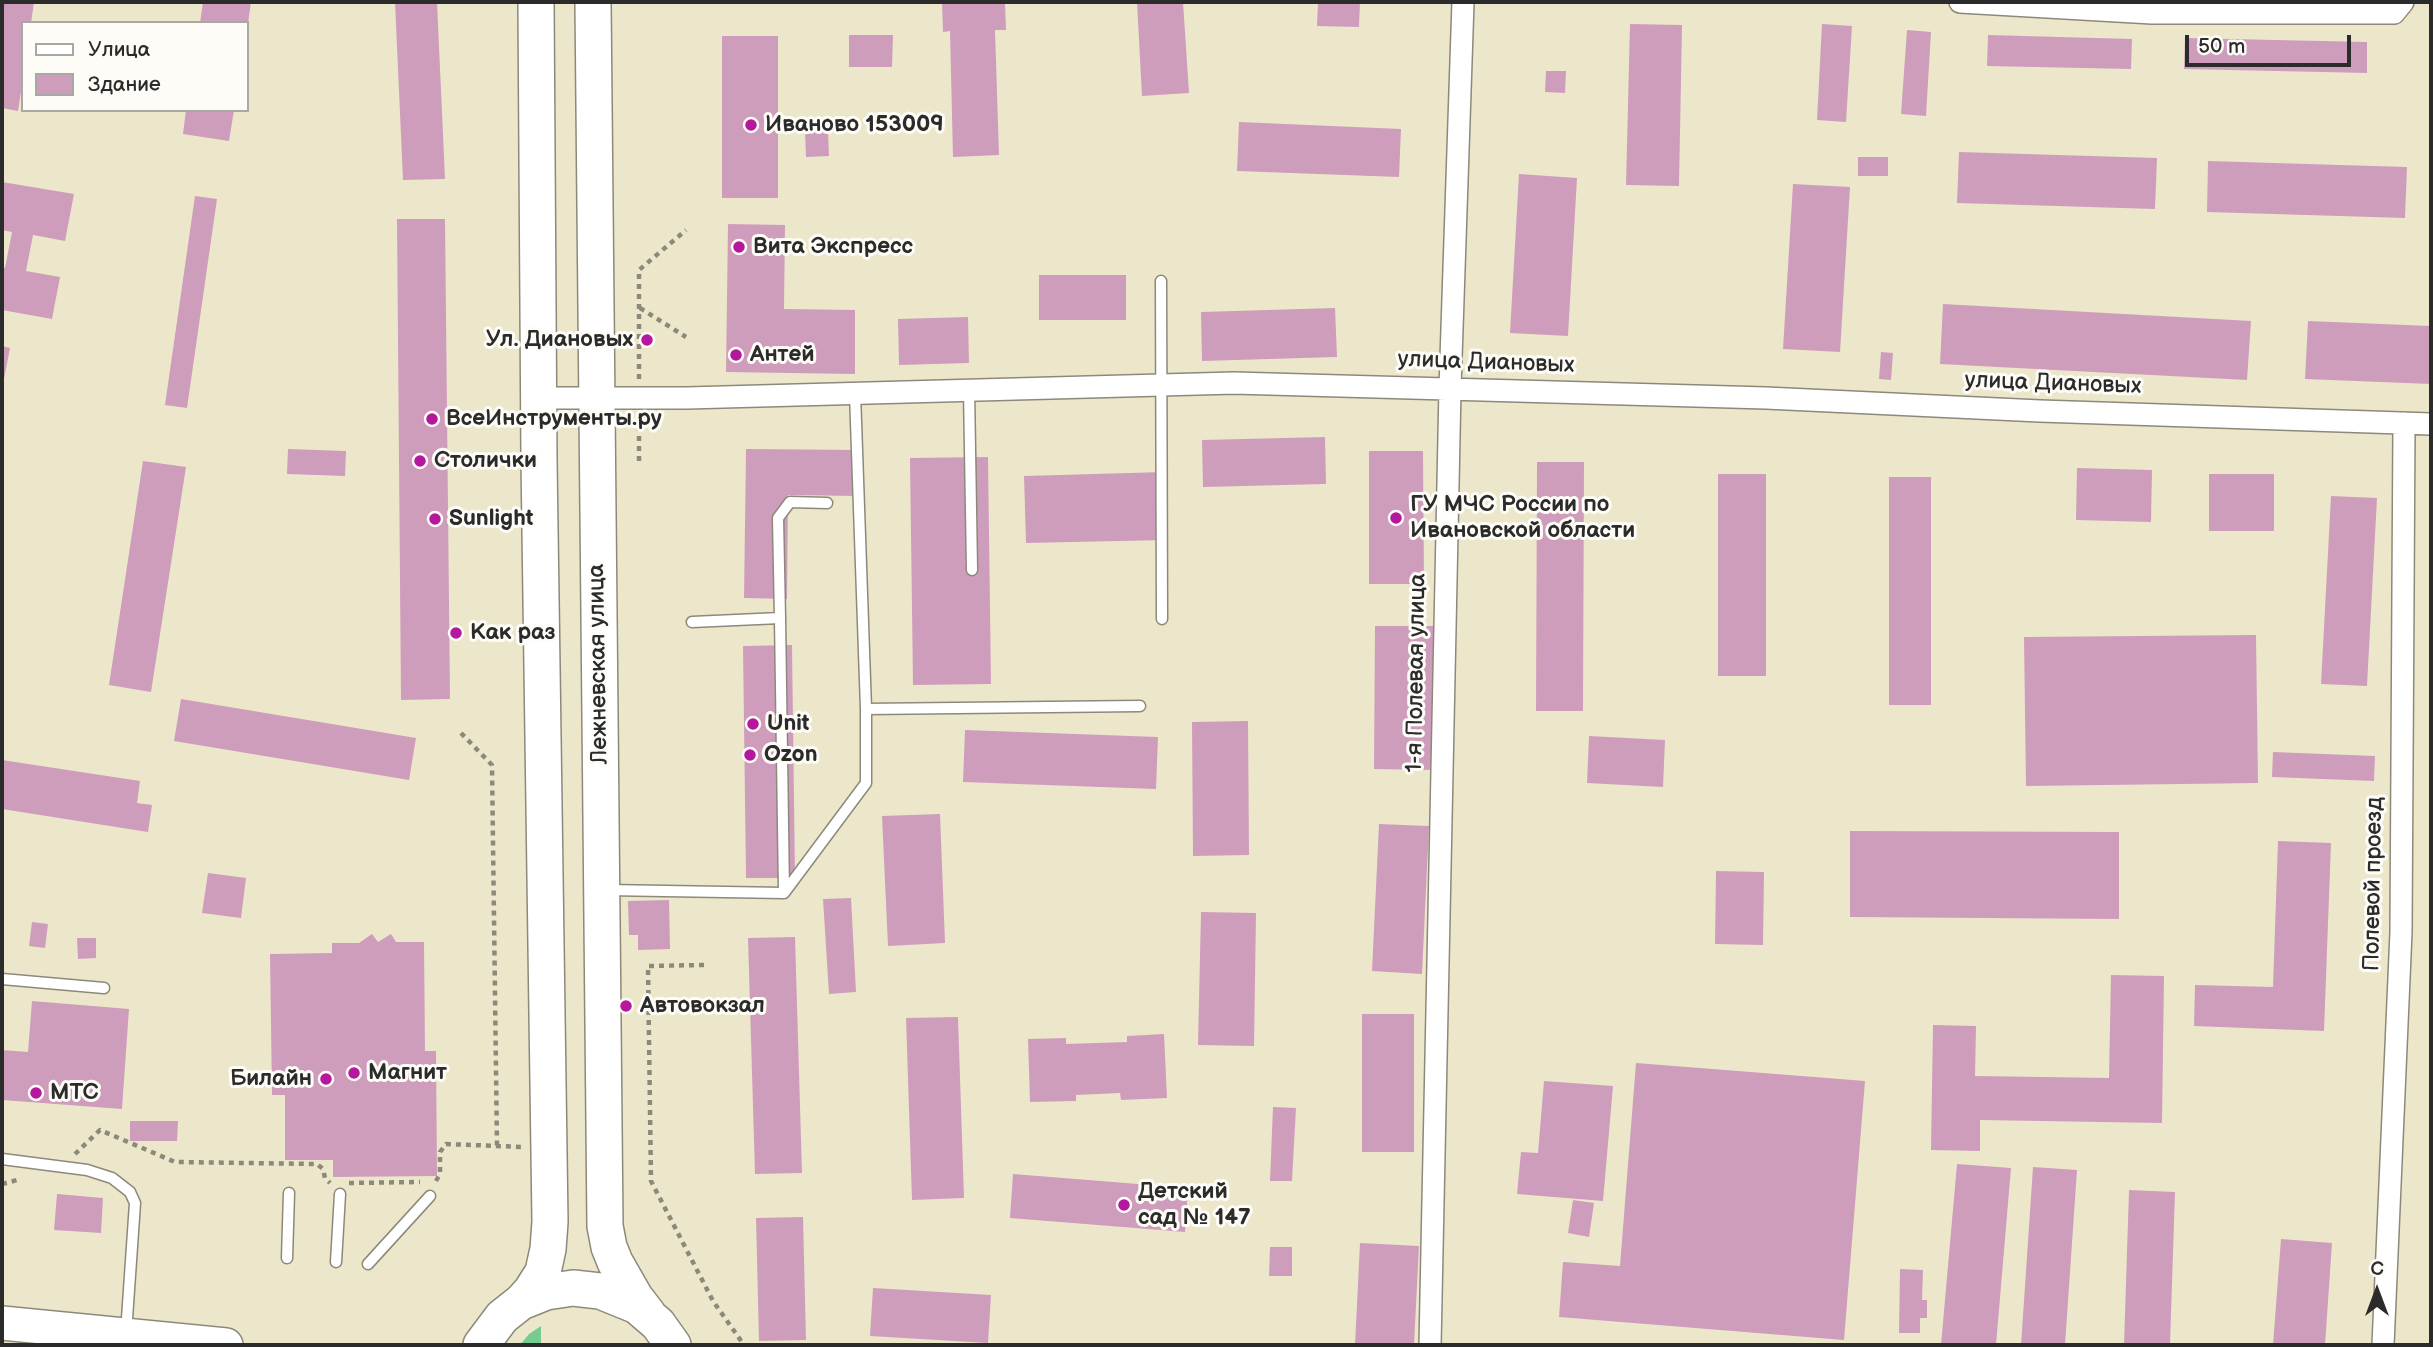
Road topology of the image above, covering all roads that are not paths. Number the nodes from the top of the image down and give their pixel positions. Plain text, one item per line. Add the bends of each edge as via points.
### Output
1 (536, 2) edge
2 (593, 2) edge
3 (1463, 2) edge
4 (1960, 2) edge
5 (2403, 2) edge
6 (2152, 7) edge
7 (1161, 281) dead end
8 (1162, 384) junction
9 (1450, 388) junction
10 (969, 390) junction
11 (855, 393) junction
12 (539, 398) junction
13 (596, 398) junction
14 (2404, 423) junction
15 (2431, 424) edge
16 (827, 503) dead end
17 (972, 570) dead end
18 (780, 618) junction
19 (1162, 619) dead end
20 (692, 622) dead end
21 (1140, 706) dead end
22 (866, 709) junction
23 (601, 890) junction
24 (784, 892) junction
25 (2, 979) edge
26 (104, 988) dead end
27 (2, 1159) edge
28 (289, 1193) dead end
29 (340, 1194) dead end
30 (430, 1196) dead end
31 (287, 1258) dead end
32 (336, 1262) dead end
33 (368, 1264) dead end
34 (521, 1302) junction
35 (648, 1314) junction
36 (2, 1323) edge
37 (482, 1339) edge
38 (125, 1340) edge
39 (226, 1345) edge
40 (673, 1345) edge
41 (1430, 1345) edge
42 (2383, 1345) edge

1 - 12 highway
2 - 13 highway, Лежневская улица
3 - 9 street, 1-я Полевая улица
4 - 6 street
5 - 6 street via 2394,13
7 - 8 lane
8 - 9 street, улица Диановых
8 - 10 street, улица Диановых
8 - 19 lane
9 - 14 street, улица Диановых
9 - 41 street, 1-я Полевая улица
10 - 11 street, улица Диановых
10 - 17 lane
11 - 13 street, улица Диановых
11 - 22 lane
12 - 13 street, улица Диановых
12 - 34 highway via 550,1222 543,1272
13 - 23 highway, Лежневская улица
14 - 15 street, улица Диановых
14 - 42 street, Полевой проезд via 2401,932
16 - 18 lane via 790,502 778,518
18 - 20 lane
18 - 24 lane
21 - 22 lane
22 - 24 lane via 866,783
23 - 24 lane
23 - 35 highway, Лежневская улица via 606,1237 622,1276
25 - 26 lane
27 - 38 lane via 96,1173 130,1192 135,1203
28 - 31 lane
29 - 32 lane
30 - 33 lane
34 - 35 highway via 559,1289 586,1289 613,1294
34 - 37 highway
35 - 40 highway, Лежневская улица
36 - 38 main road
38 - 39 main road

